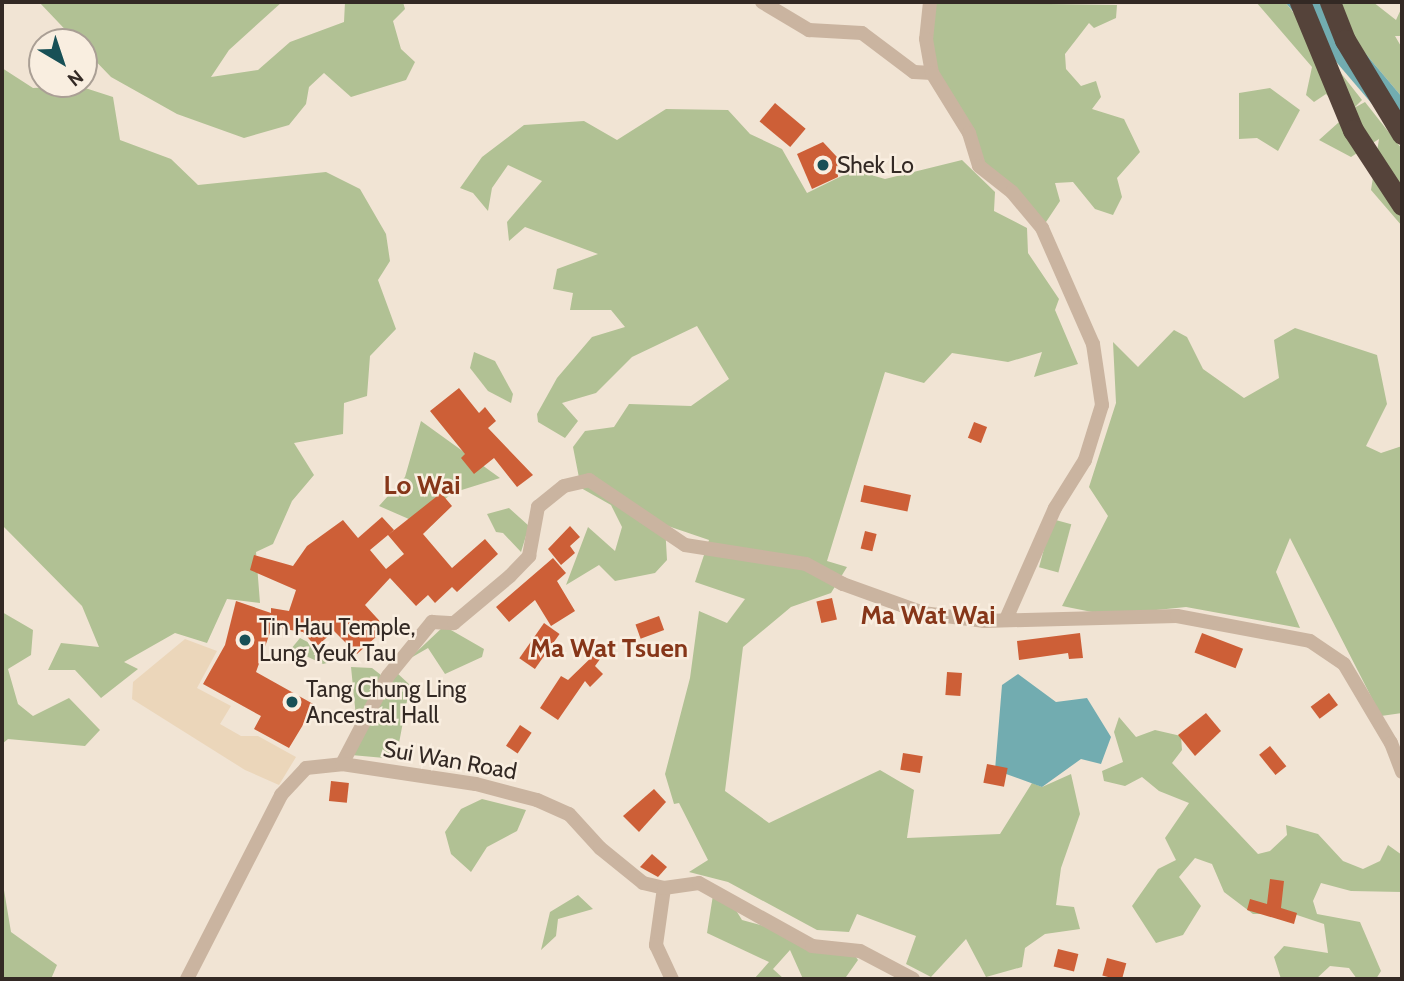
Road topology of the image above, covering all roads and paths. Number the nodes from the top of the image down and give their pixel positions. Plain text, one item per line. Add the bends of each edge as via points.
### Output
1 (762, 2) edge
2 (930, 2) edge
3 (1300, 2) edge
4 (1330, 2) edge
5 (932, 74) junction
6 (1402, 135) edge
7 (1402, 205) edge
8 (1006, 619) junction
9 (342, 764) junction
10 (1402, 772) edge
11 (664, 888) junction
12 (187, 979) edge
13 (672, 979) edge
14 (913, 979) edge

1 - 5 street via 808,30 862,33 914,72
2 - 5 street via 926,39
3 - 7 highway via 1353,130
4 - 6 highway via 1345,40
5 - 8 street via 968,133 979,166 1012,192 1042,228 1093,344 1102,405 1085,460 1055,508
8 - 9 street via 984,621 908,609 806,564 685,545 589,481 564,486 538,507 528,556 467,614 454,622 432,622 388,676
8 - 10 street via 1177,616 1310,640 1344,664 1391,743
9 - 11 street, Sui Wan Road via 476,784 537,800 569,814 634,875
9 - 12 street, Sui Wan Road via 306,768 281,795
11 - 13 street via 656,944
11 - 14 street via 699,883 812,946 860,951

